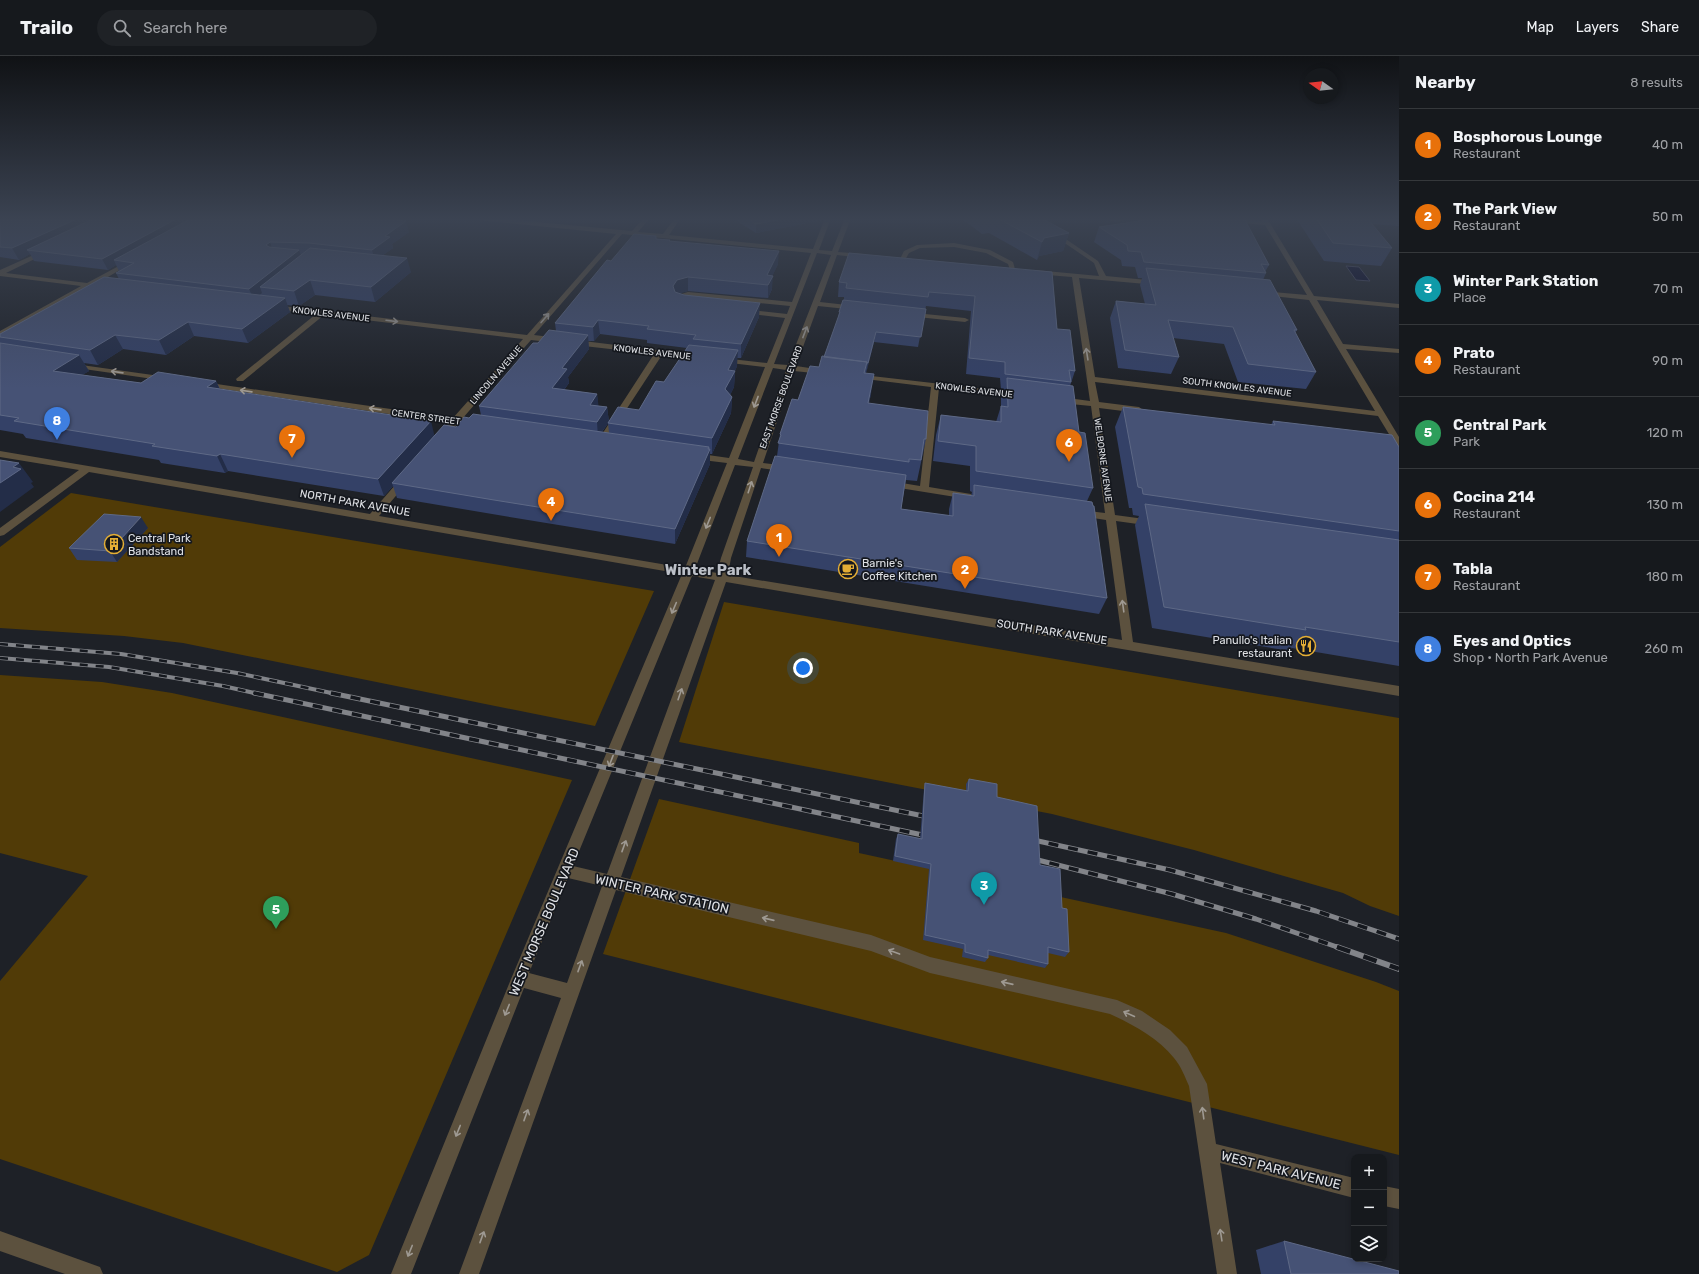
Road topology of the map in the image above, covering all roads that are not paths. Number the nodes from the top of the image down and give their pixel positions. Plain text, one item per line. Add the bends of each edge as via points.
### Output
1 (7, 275) edge
2 (108, 275) edge
3 (583, 275) edge
4 (806, 275) edge
5 (827, 275) edge
6 (1075, 275) joint
7 (1101, 275) edge
8 (1298, 275) edge
9 (1102, 278) junction
10 (1165, 284) edge
11 (89, 285) junction
12 (113, 288) edge
13 (1251, 292) edge
14 (1311, 297) junction
15 (794, 304) junction
16 (816, 304) junction
17 (262, 306) edge
18 (691, 306) edge
19 (1399, 306) edge
20 (864, 308) edge
21 (736, 311) edge
22 (322, 313) junction
23 (898, 313) edge
24 (789, 316) junction
25 (965, 320) dead end
26 (0, 334) edge
27 (528, 338) junction
28 (1340, 346) junction
29 (1399, 351) edge
30 (659, 353) junction
31 (63, 364) edge
32 (770, 366) junction
33 (791, 368) junction
34 (829, 373) edge
35 (852, 375) edge
36 (240, 378) dead end
37 (1091, 379) junction
38 (172, 380) edge
39 (196, 383) edge
40 (935, 385) junction
41 (1026, 396) edge
42 (1049, 399) edge
43 (1095, 404) junction
44 (1151, 411) edge
45 (1381, 414) junction
46 (455, 421) junction
47 (486, 426) edge
48 (445, 433) edge
49 (601, 442) edge
50 (1386, 442) edge
51 (1399, 445) edge
52 (0, 454) edge
53 (686, 454) edge
54 (733, 461) junction
55 (757, 465) junction
56 (86, 470) junction
57 (795, 470) edge
58 (410, 473) edge
59 (878, 483) edge
60 (924, 490) junction
61 (978, 498) edge
62 (1072, 511) edge
63 (1110, 517) junction
64 (372, 518) junction
65 (1165, 525) edge
66 (0, 533) edge
67 (688, 571) junction
68 (705, 574) joint
69 (722, 577) junction
70 (1128, 645) junction
71 (1399, 691) edge
72 (565, 871) junction
73 (611, 882) junction
74 (520, 979) junction
75 (571, 992) junction
76 (1208, 1152) junction
77 (1351, 1187) edge
78 (1387, 1197) edge
79 (1399, 1199) edge
80 (0, 1241) edge
81 (93, 1274) edge
82 (401, 1274) edge
83 (469, 1274) edge
84 (1227, 1274) edge

1 - 11 street
2 - 11 street
27 -> 3 street, LINCOLN AVENUE
4 - 15 street, EAST MORSE BOULEVARD
5 - 16 street, EAST MORSE BOULEVARD
6 - 9 street
37 -> 6 street, WELBORNE AVENUE
7 - 9 street
8 - 14 street
9 - 10 street
11 - 12 street
11 - 26 street
13 - 14 street
14 - 19 street
14 - 28 street
15 - 18 street via 688,294 680,296 678,303
15 - 24 street, EAST MORSE BOULEVARD
16 - 20 street
33 -> 16 street, EAST MORSE BOULEVARD
17 - 22 street, KNOWLES AVENUE
21 - 24 street
22 -> 27 street, KNOWLES AVENUE
22 - 36 street
23 - 25 street
24 - 32 street, EAST MORSE BOULEVARD
27 - 30 street, KNOWLES AVENUE
27 - 46 street, LINCOLN AVENUE
28 - 29 street
28 - 45 street
30 - 32 street, KNOWLES AVENUE
30 - 49 street
38 -> 31 street
32 - 33 street, KNOWLES AVENUE
32 -> 54 street, EAST MORSE BOULEVARD
33 - 34 street, KNOWLES AVENUE
33 - 55 street, EAST MORSE BOULEVARD
35 - 40 street, KNOWLES AVENUE
37 - 43 street, WELBORNE AVENUE
37 - 45 street, SOUTH KNOWLES AVENUE
46 -> 39 street, CENTER STREET
40 - 41 street, KNOWLES AVENUE
40 - 60 street
42 - 43 street
43 - 44 street
43 - 63 street, WELBORNE AVENUE
45 - 51 street
46 - 47 street, CENTER STREET
46 - 48 street, LINCOLN AVENUE
50 - 51 street
52 - 56 street, NORTH PARK AVENUE
53 - 54 street
54 - 55 street
54 -> 67 street, EAST MORSE BOULEVARD
55 - 57 street
69 -> 55 street, EAST MORSE BOULEVARD
56 - 64 street, NORTH PARK AVENUE
56 - 66 street
58 - 64 street
59 - 60 street
60 - 61 street
62 - 63 street
63 - 65 street
70 -> 63 street, WELBORNE AVENUE
64 - 67 street, NORTH PARK AVENUE
67 - 68 street, NORTH PARK AVENUE
67 -> 72 street, WEST MORSE BOULEVARD
68 - 69 street, SOUTH PARK AVENUE
69 - 70 street, SOUTH PARK AVENUE
73 -> 69 street
70 - 71 street, SOUTH PARK AVENUE
72 - 73 street, WINTER PARK STATION
72 - 74 street, WEST MORSE BOULEVARD
75 -> 73 street
76 -> 73 street, WINTER PARK STATION via 1198,1084 1181,1053 1164,1036 1136,1017 1111,1006 930,965 871,943
74 - 75 street
74 -> 82 street, WEST MORSE BOULEVARD
83 -> 75 street
76 - 77 street, WEST PARK AVENUE
84 -> 76 street
78 - 79 street
80 - 81 street

